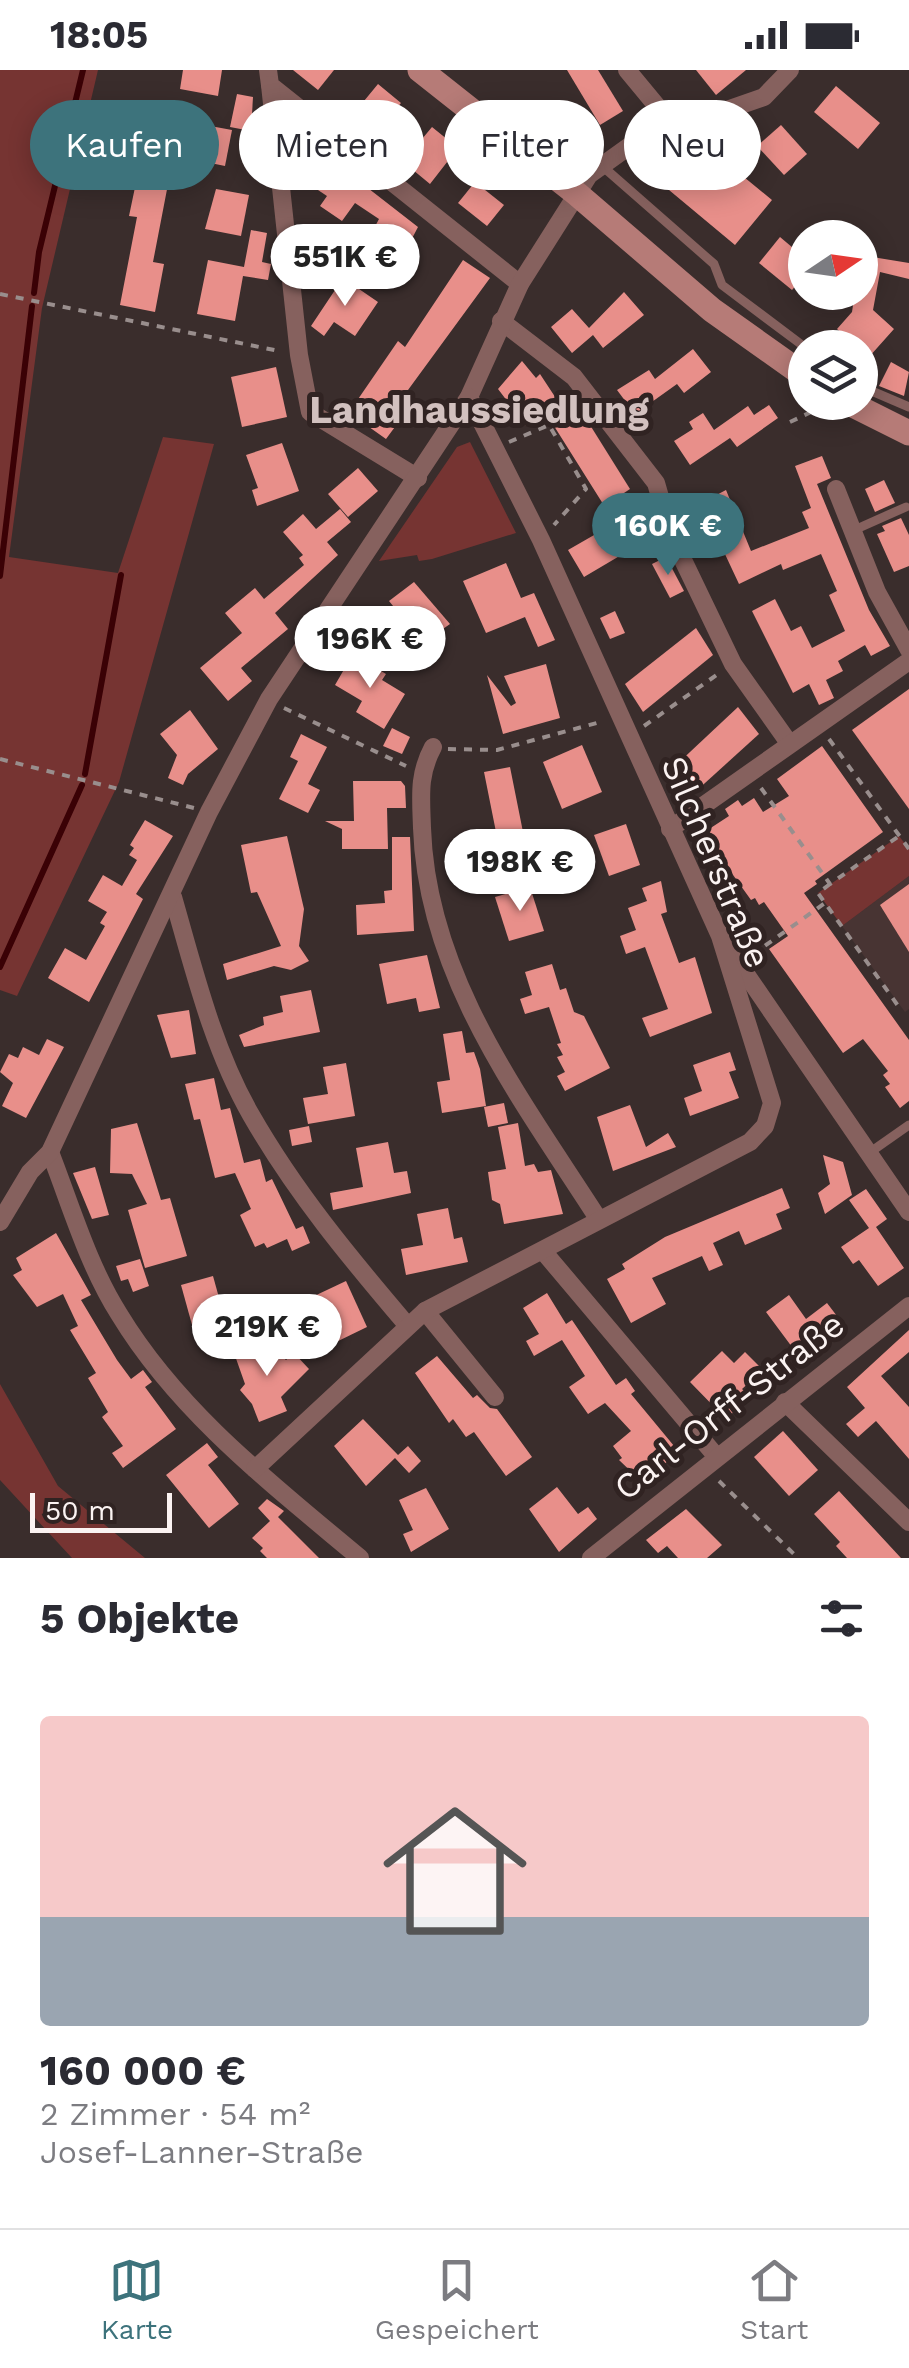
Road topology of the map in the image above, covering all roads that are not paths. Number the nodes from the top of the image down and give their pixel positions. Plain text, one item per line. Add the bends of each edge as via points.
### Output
1 (420, 70) edge
2 (627, 70) edge
3 (790, 70) edge
4 (269, 77) edge
5 (651, 100) edge
6 (755, 100) edge
7 (604, 168) edge
8 (580, 190) edge
9 (577, 194) junction
10 (520, 284) junction
11 (722, 284) junction
12 (712, 310) junction
13 (501, 322) junction
14 (788, 334) edge
15 (788, 364) edge
16 (469, 397) junction
17 (878, 397) edge
18 (909, 407) edge
19 (878, 418) edge
20 (909, 433) edge
21 (418, 478) junction
22 (836, 489) dead end
23 (906, 506) dead end
24 (852, 531) junction
25 (909, 650) edge
26 (909, 660) edge
27 (789, 742) junction
28 (433, 747) dead end
29 (670, 829) junction
30 (173, 897) junction
31 (720, 936) junction
32 (909, 1125) edge
33 (50, 1152) junction
34 (869, 1153) junction
35 (909, 1212) edge
36 (599, 1220) junction
37 (0, 1222) edge
38 (543, 1252) junction
39 (909, 1306) edge
40 (425, 1311) junction
41 (407, 1325) junction
42 (495, 1398) dead end
43 (785, 1402) junction
44 (709, 1461) junction
45 (255, 1470) junction
46 (909, 1522) edge
47 (360, 1558) edge
48 (591, 1558) edge

1 - 9 main road
2 - 5 street
3 - 6 street
4 - 10 street
4 - 21 street via 310,412
7 - 11 lane via 714,264
8 - 9 street
9 - 10 street
9 - 12 main road
10 - 13 street
11 - 12 lane
11 - 14 lane
12 - 15 main road
13 - 16 street
13 - 27 street via 574,378 656,482 671,535 732,664
16 - 21 street
16 - 29 street, Silcherstraße
17 - 18 lane
19 - 20 main road
21 - 30 street via 269,700
22 - 24 street
23 - 24 lane
24 - 25 street
26 - 27 street
27 - 29 street
28 - 36 street via 420,772 427,876 439,928 492,1054
29 - 31 street, Silcherstraße
30 - 33 street
30 - 41 street via 205,1007 249,1112 322,1226
31 - 34 street
31 - 36 street, Silcherstraße via 772,1102 765,1126 750,1142
32 - 34 lane
33 - 37 street
33 - 45 street via 118,1314 182,1400
34 - 35 street
36 - 38 street, Silcherstraße
38 - 40 street, Silcherstraße
38 - 44 street
39 - 43 street, Carl-Orff-Straße
40 - 41 street, Silcherstraße
40 - 42 street
41 - 45 street, Silcherstraße
43 - 44 street, Carl-Orff-Straße
43 - 46 street
44 - 48 street, Carl-Orff-Straße
45 - 47 street

